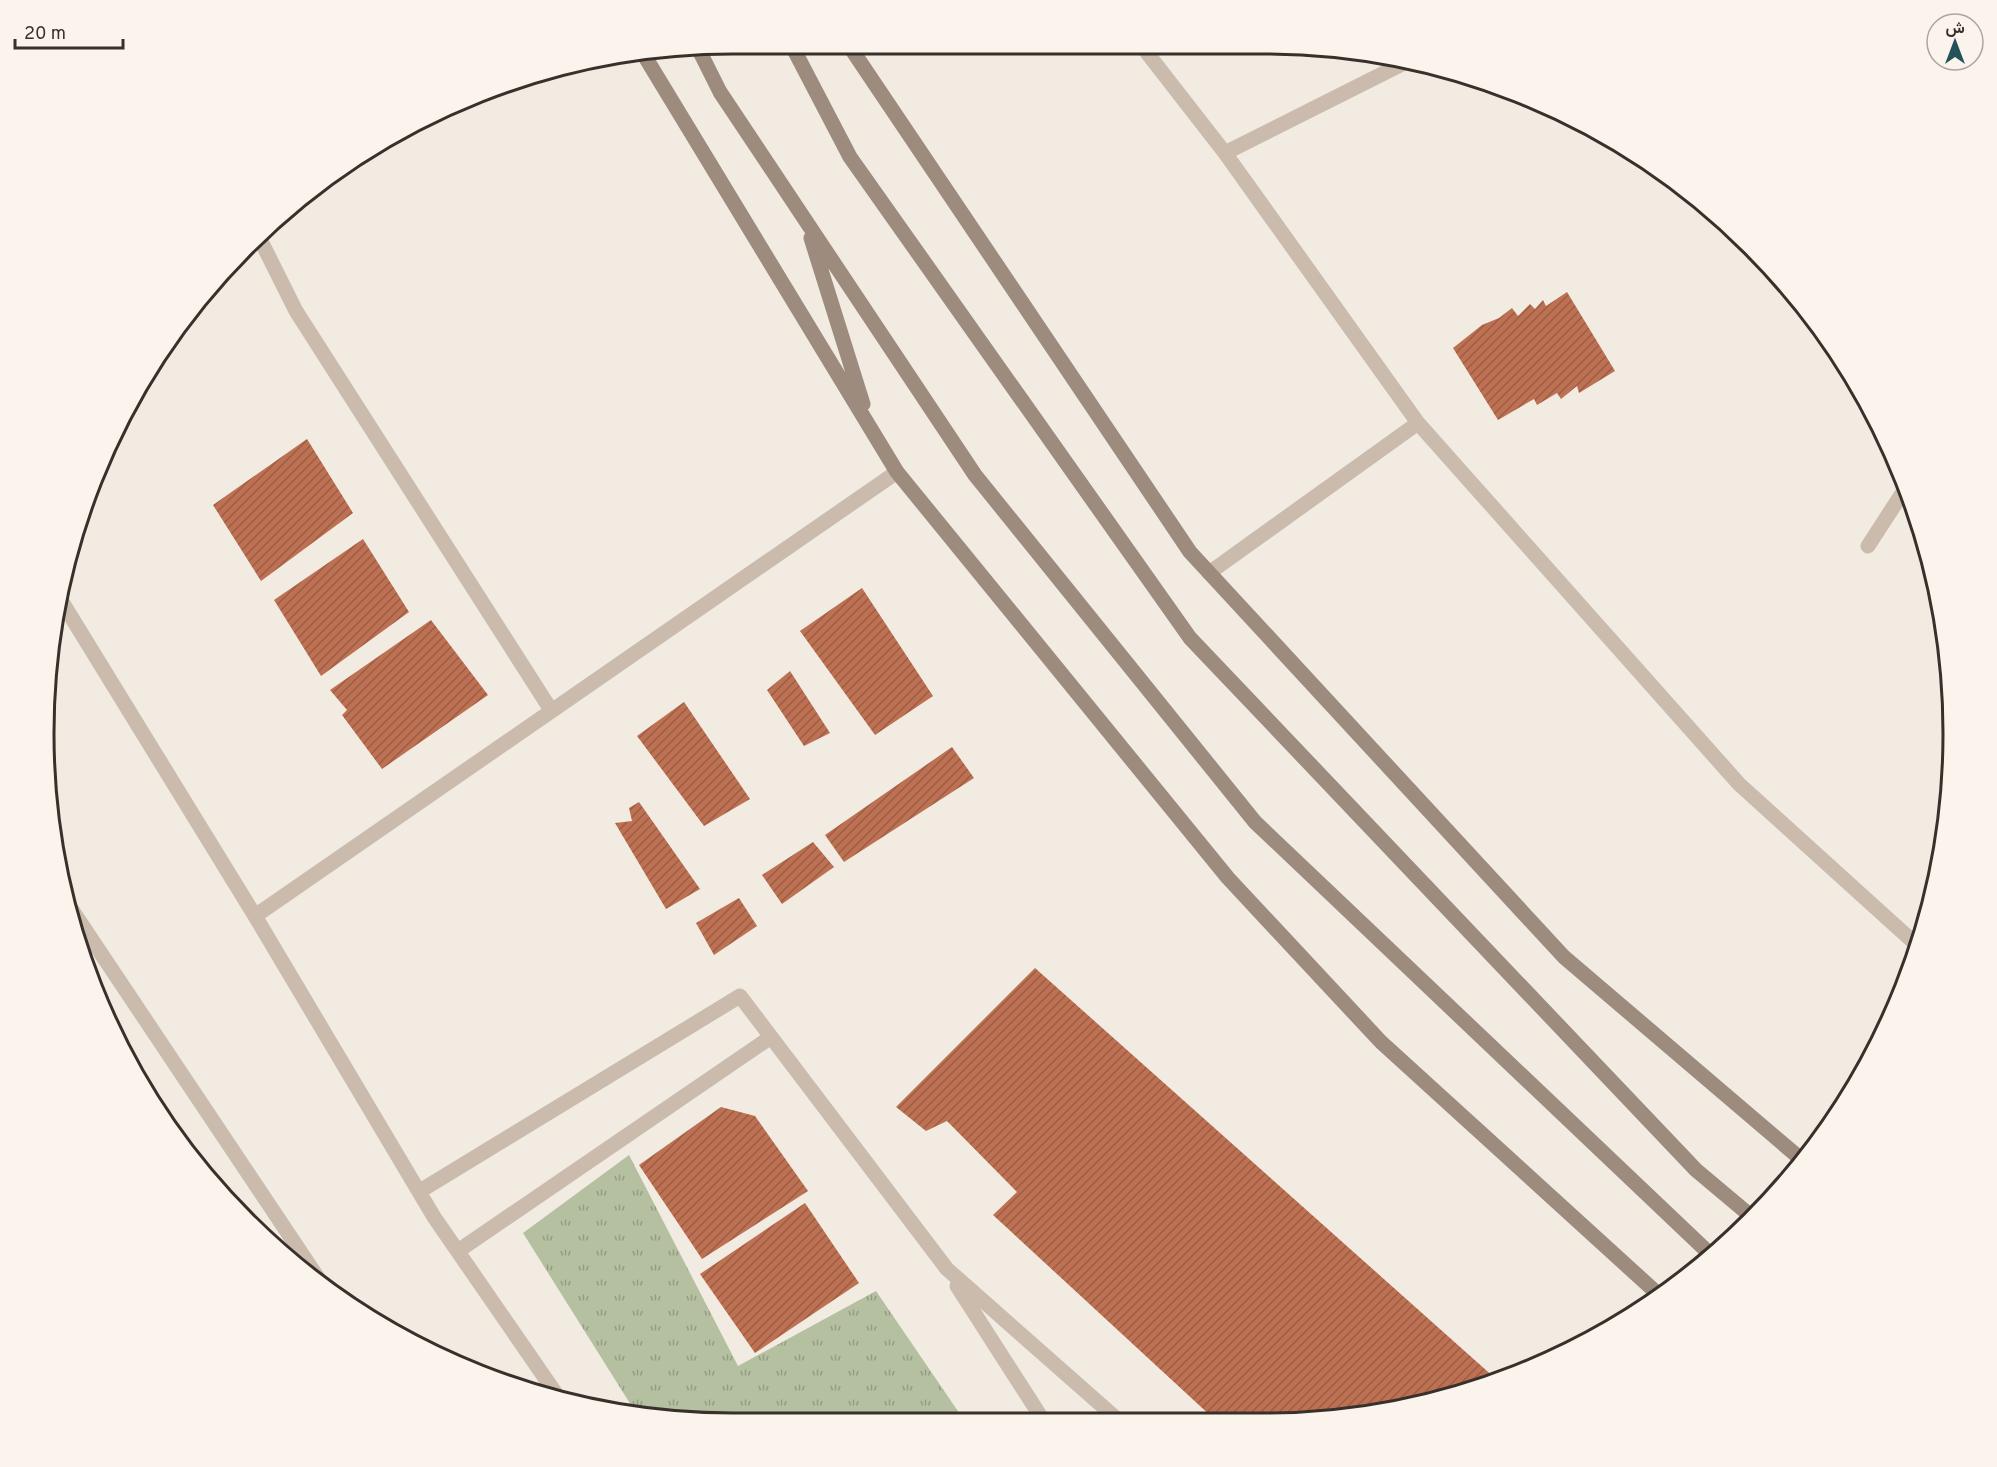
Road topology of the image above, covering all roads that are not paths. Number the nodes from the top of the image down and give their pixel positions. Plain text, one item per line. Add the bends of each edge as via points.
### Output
1 (796, 54) edge
2 (855, 54) edge
3 (1148, 54) edge
4 (701, 55) edge
5 (647, 60) edge
6 (1397, 67) edge
7 (1225, 153) junction
8 (806, 220) junction
9 (263, 244) edge
10 (1418, 423) junction
11 (870, 427) junction
12 (897, 472) junction
13 (1900, 497) edge
14 (1868, 546) dead end
15 (1209, 573) junction
16 (66, 608) edge
17 (551, 710) junction
18 (255, 916) junction
19 (82, 924) edge
20 (1911, 940) edge
21 (771, 1037) junction
22 (1796, 1155) edge
23 (420, 1191) junction
24 (1746, 1212) edge
25 (1705, 1250) edge
26 (458, 1251) junction
27 (308, 1263) edge
28 (947, 1269) junction
29 (1653, 1290) edge
30 (552, 1388) edge
31 (1039, 1413) edge
32 (1110, 1413) edge

1 - 24 main road via 850,157 1190,638 1696,1170
2 - 15 main road via 1190,552
3 - 7 street
4 - 8 main road via 720,92
5 - 11 main road
6 - 7 street
7 - 10 street
8 - 11 main road
8 - 25 main road via 975,475 1255,822
9 - 17 street via 296,311
10 - 15 street
10 - 20 street via 1739,784
11 - 12 main road
12 - 17 street
12 - 29 main road via 1228,878 1382,1042
13 - 14 street
15 - 22 main road via 1564,957
16 - 18 street
17 - 18 street
18 - 23 street
19 - 27 street
21 - 23 street via 740,996
21 - 26 street
21 - 28 street
23 - 26 street
26 - 30 street
28 - 31 street
28 - 32 street

